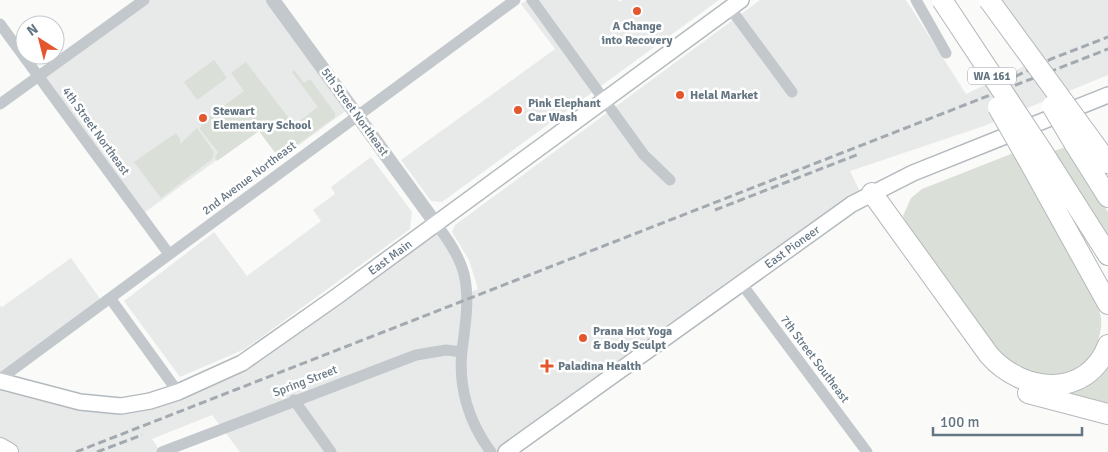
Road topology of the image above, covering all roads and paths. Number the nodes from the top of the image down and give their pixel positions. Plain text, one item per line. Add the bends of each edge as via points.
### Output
1 (144, 0) edge
2 (515, 0) edge
3 (532, 0) edge
4 (916, 0) edge
5 (940, 0) edge
6 (987, 0) edge
7 (276, 1) edge
8 (735, 4) edge
9 (0, 24) edge
10 (946, 53) dead end
11 (39, 76) junction
12 (792, 92) dead end
13 (1108, 95) edge
14 (606, 100) junction
15 (0, 104) edge
16 (357, 115) junction
17 (1081, 140) junction
18 (1034, 154) junction
19 (1108, 163) edge
20 (670, 180) dead end
21 (868, 195) junction
22 (1108, 197) edge
23 (436, 224) junction
24 (169, 254) junction
25 (1108, 255) edge
26 (741, 283) junction
27 (110, 298) junction
28 (1108, 304) edge
29 (1108, 345) edge
30 (462, 352) junction
31 (0, 380) edge
32 (178, 392) junction
33 (294, 400) junction
34 (1108, 414) edge
35 (0, 447) edge
36 (9, 452) edge
37 (162, 452) edge
38 (331, 452) edge
39 (490, 452) edge
40 (506, 452) edge
41 (867, 452) edge

1 - 11 street
2 - 16 street, 2nd Avenue Northeast
3 - 14 street
4 - 10 street
5 - 18 highway, bridge
6 - 17 highway, WA 161, bridge
7 - 16 street, 5th Street Northeast
8 - 12 street
8 - 14 main road, East Main
9 - 11 street, 4th Street Northeast
11 - 15 street
11 - 24 street, 4th Street Northeast
13 - 21 main road, East Pioneer via 913,173
14 - 20 street via 644,155
14 - 23 main road, East Main
16 - 23 street, 5th Street Northeast
16 - 24 street, 2nd Avenue Northeast
17 - 19 highway
17 - 22 highway, WA 161
18 - 25 highway
18 - 28 highway
21 - 26 main road, East Pioneer
21 - 29 highway via 989,355 1009,373 1036,385 1060,385 1089,371
21 - 34 highway via 981,360 999,379 1019,390
23 - 30 street via 458,256 464,275 467,300
23 - 32 main road, East Main via 262,350 224,372
24 - 27 street, 2nd Avenue Northeast
26 - 40 main road, East Pioneer
26 - 41 street, 7th Street Southeast
27 - 31 street, 2nd Avenue Northeast
27 - 32 street
30 - 33 street, Spring Street via 446,350 416,355
30 - 39 street via 464,393 469,412 476,431
31 - 32 main road, East Main via 97,405 130,405
33 - 37 street, Spring Street
33 - 38 street
35 - 36 main road

